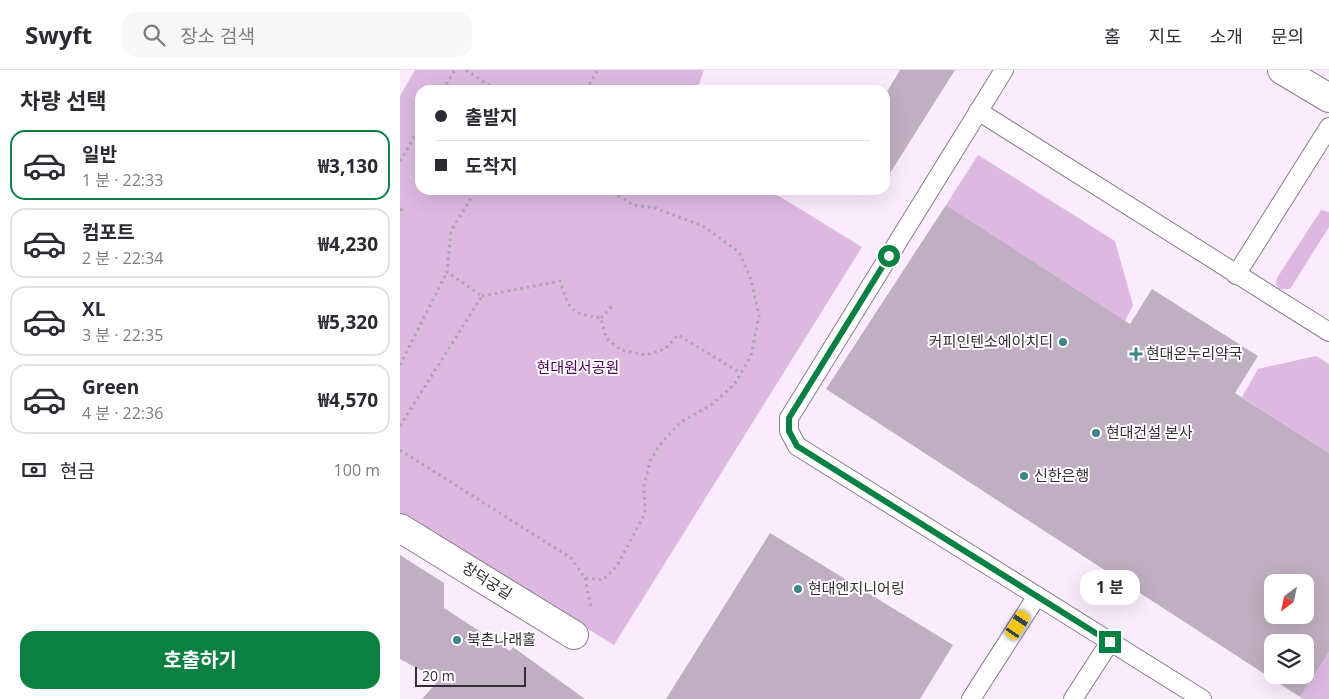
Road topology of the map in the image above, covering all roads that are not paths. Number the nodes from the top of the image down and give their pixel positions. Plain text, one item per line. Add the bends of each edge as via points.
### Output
1 (1004, 70) edge
2 (1282, 70) edge
3 (1329, 98) edge
4 (978, 111) junction
5 (1329, 127) edge
6 (1236, 275) junction
7 (1329, 332) edge
8 (400, 528) edge
9 (1038, 596) junction
10 (574, 635) dead end
11 (1110, 642) junction
12 (1180, 693) edge
13 (971, 699) edge
14 (1073, 699) edge
15 (1202, 699) edge

1 - 4 lane
2 - 3 street
4 - 6 lane
4 - 9 lane via 789,418 789,431 797,446
5 - 6 lane
6 - 7 lane
8 - 10 street, 창덕궁길
9 - 11 lane
9 - 13 lane
11 - 12 lane
11 - 14 lane
12 - 15 lane

